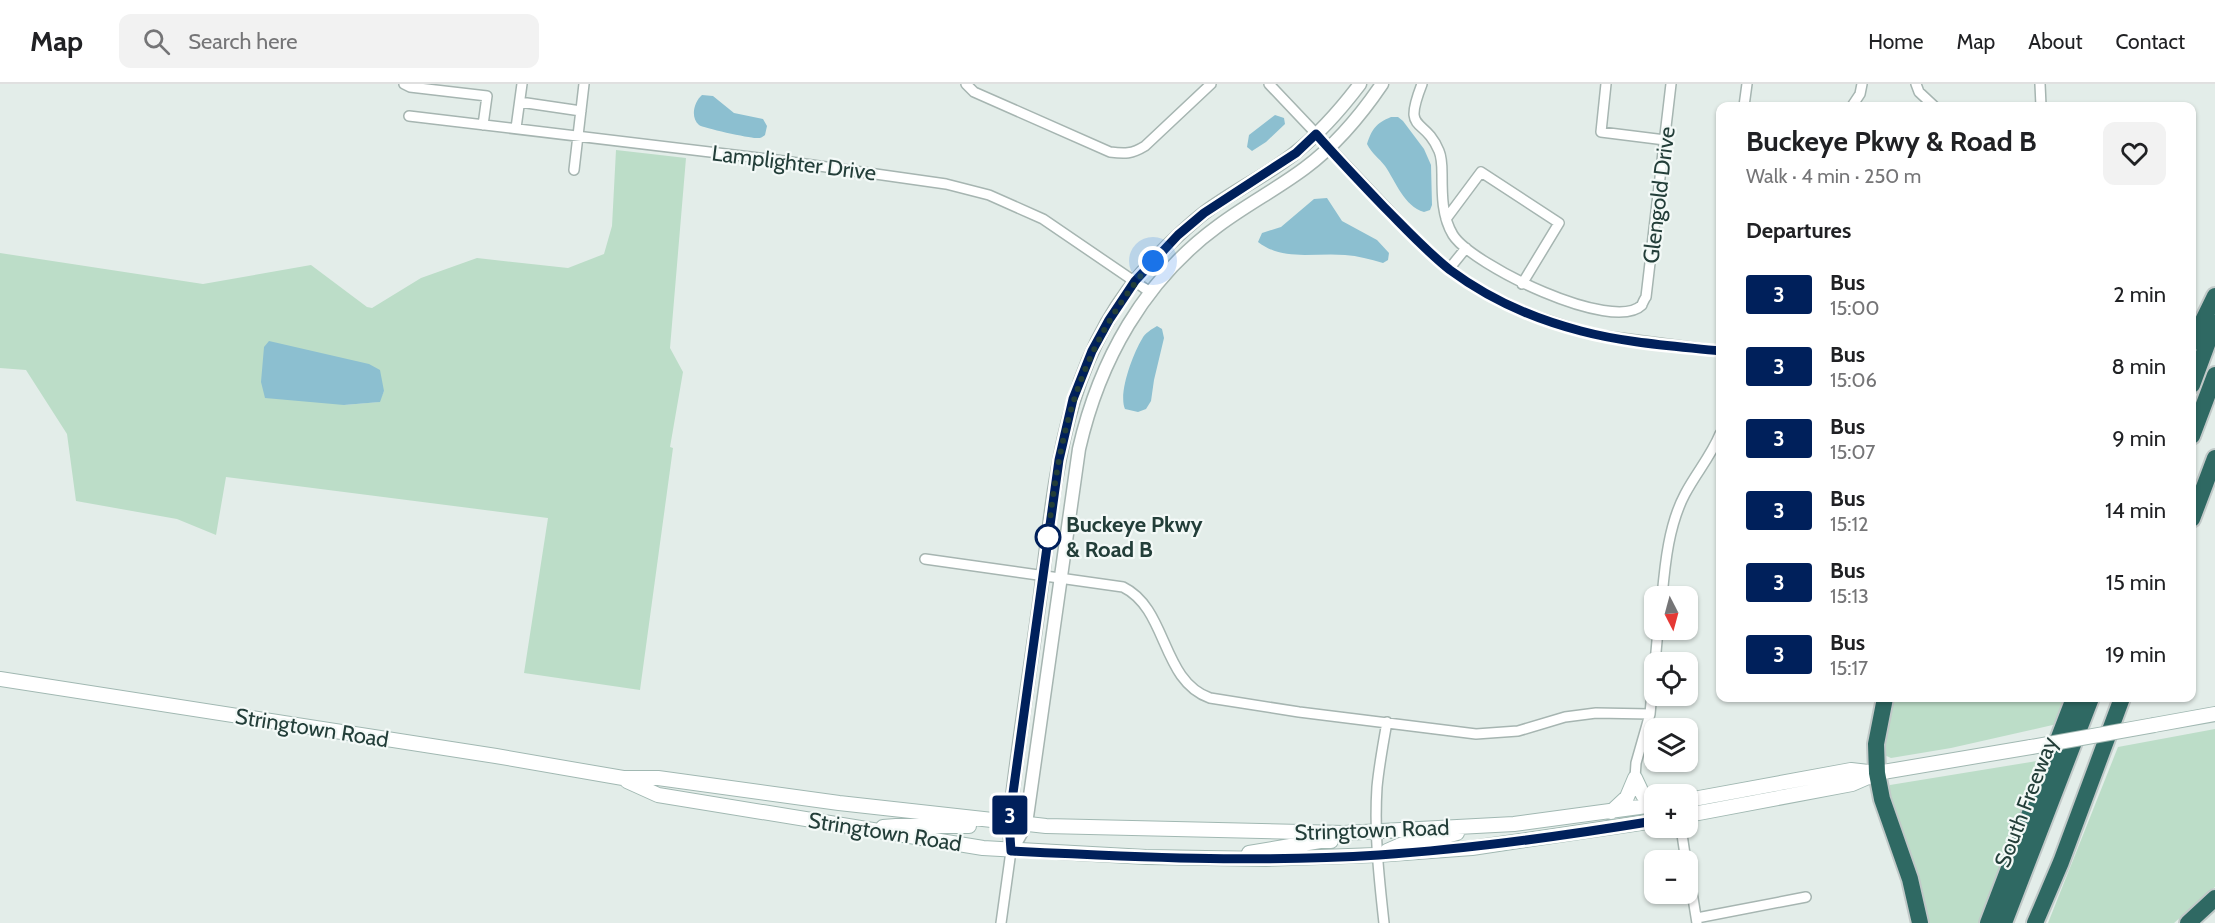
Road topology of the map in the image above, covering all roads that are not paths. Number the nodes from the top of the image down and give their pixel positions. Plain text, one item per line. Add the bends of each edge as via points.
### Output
1 (404, 84) edge
2 (488, 84) edge
3 (522, 84) edge
4 (584, 84) edge
5 (966, 84) edge
6 (1211, 84) edge
7 (1269, 84) edge
8 (1360, 84) edge
9 (1382, 84) edge
10 (1422, 84) edge
11 (1606, 84) edge
12 (1671, 84) edge
13 (1747, 84) edge
14 (1862, 84) edge
15 (1916, 84) edge
16 (2040, 84) edge
17 (487, 96) junction
18 (520, 102) junction
19 (1745, 102) edge
20 (1855, 102) edge
21 (1930, 102) edge
22 (2041, 102) edge
23 (581, 111) junction
24 (409, 116) dead end
25 (483, 124) junction
26 (516, 128) junction
27 (1316, 134) junction
28 (578, 136) junction
29 (1665, 140) junction
30 (1329, 148) junction
31 (574, 170) dead end
32 (1446, 219) junction
33 (1466, 248) junction
34 (1449, 269) junction
35 (1135, 281) junction
36 (1522, 284) junction
37 (1150, 292) junction
38 (2215, 296) edge
39 (2215, 323) edge
40 (2196, 335) edge
41 (1716, 350) edge
42 (2196, 374) edge
43 (2215, 375) edge
44 (2196, 425) edge
45 (1716, 442) edge
46 (2215, 458) edge
47 (2196, 508) edge
48 (925, 559) dead end
49 (1042, 576) junction
50 (1060, 579) junction
51 (1663, 586) edge
52 (0, 679) edge
53 (1884, 702) edge
54 (2072, 702) edge
55 (2089, 702) edge
56 (2121, 702) edge
57 (1651, 706) edge
58 (1650, 714) junction
59 (2215, 714) edge
60 (1387, 722) junction
61 (1877, 773) junction
62 (623, 778) junction
63 (1635, 778) junction
64 (1787, 782) junction
65 (1644, 796) edge
66 (1698, 798) edge
67 (1698, 805) edge
68 (1644, 806) edge
69 (1611, 812) junction
70 (1698, 813) edge
71 (1644, 823) edge
72 (1026, 824) junction
73 (1009, 826) junction
74 (1467, 827) junction
75 (868, 830) junction
76 (1376, 832) junction
77 (1011, 851) junction
78 (1377, 855) junction
79 (1234, 859) junction
80 (1806, 897) dead end
81 (2215, 898) edge
82 (1694, 904) edge
83 (1697, 921) edge
84 (1001, 923) edge
85 (1384, 923) edge
86 (1920, 923) edge
87 (1988, 923) edge
88 (2004, 923) edge
89 (2035, 923) edge
90 (2188, 923) edge

1 - 17 street
2 - 17 street
3 - 18 street
4 - 23 street
5 - 6 street via 974,92 1110,152 1124,154 1145,146
7 - 27 street
8 - 27 street
9 - 30 street
10 - 32 street via 1413,114 1442,159
11 - 29 street via 1601,132
12 - 29 street, Glengold Drive
13 - 19 street
14 - 20 street
15 - 21 street
16 - 22 street
17 - 25 street
18 - 23 street
18 - 26 street
23 - 28 street
24 - 25 street, Lamplighter Drive
25 - 26 street, Lamplighter Drive
26 - 28 street, Lamplighter Drive
27 - 30 street
27 - 35 street via 1275,168 1204,213
28 - 31 street
28 - 35 street, Lamplighter Drive via 872,172 989,195 1043,219
29 - 36 street, Glengold Drive via 1648,290 1642,305 1611,312 1556,298
30 - 34 street
30 - 37 street via 1217,226 1188,250
32 - 33 street via 1455,239
32 - 36 street via 1480,172 1559,223
33 - 34 street
33 - 36 street
34 - 41 street via 1486,294 1581,331
35 - 37 street, Lamplighter Drive
35 - 49 street via 1100,335 1073,399 1059,460
37 - 50 street via 1112,352 1090,407 1079,449
38 - 40 highway
39 - 42 highway
43 - 44 highway
45 - 51 street via 1674,521
46 - 47 highway
48 - 49 street
49 - 50 street
49 - 73 street
50 - 60 street via 1123,587 1136,594 1183,678 1201,695
50 - 72 street
52 - 62 main road, Stringtown Road
53 - 61 highway via 1876,744
54 - 87 highway
55 - 88 highway, South Freeway
56 - 89 highway
57 - 58 street
58 - 60 street via 1596,713 1518,730 1476,734
58 - 63 street
59 - 61 main road, bridge
60 - 76 street via 1377,788
61 - 64 main road via 1851,770
61 - 70 main road via 1852,784
61 - 86 highway
62 - 73 main road, Stringtown Road via 658,778
62 - 75 main road, Stringtown Road via 658,795
63 - 65 main road
63 - 69 main road via 1627,797
64 - 66 main road
64 - 67 main road via 1773,792
68 - 69 main road, Stringtown Road
69 - 74 main road, Stringtown Road
71 - 78 main road, Stringtown Road via 1494,846
72 - 73 main road, Stringtown Road
72 - 76 main road, Stringtown Road
72 - 77 street
73 - 75 main road via 896,826
73 - 77 street
74 - 76 main road, Stringtown Road
74 - 78 main road via 1453,835 1403,844
75 - 77 main road, Stringtown Road
76 - 78 street
76 - 79 main road via 1356,841 1320,841 1254,851
77 - 79 main road, Stringtown Road
77 - 84 street
78 - 79 main road, Stringtown Road
78 - 85 street
80 - 83 street
81 - 90 highway
82 - 83 street

